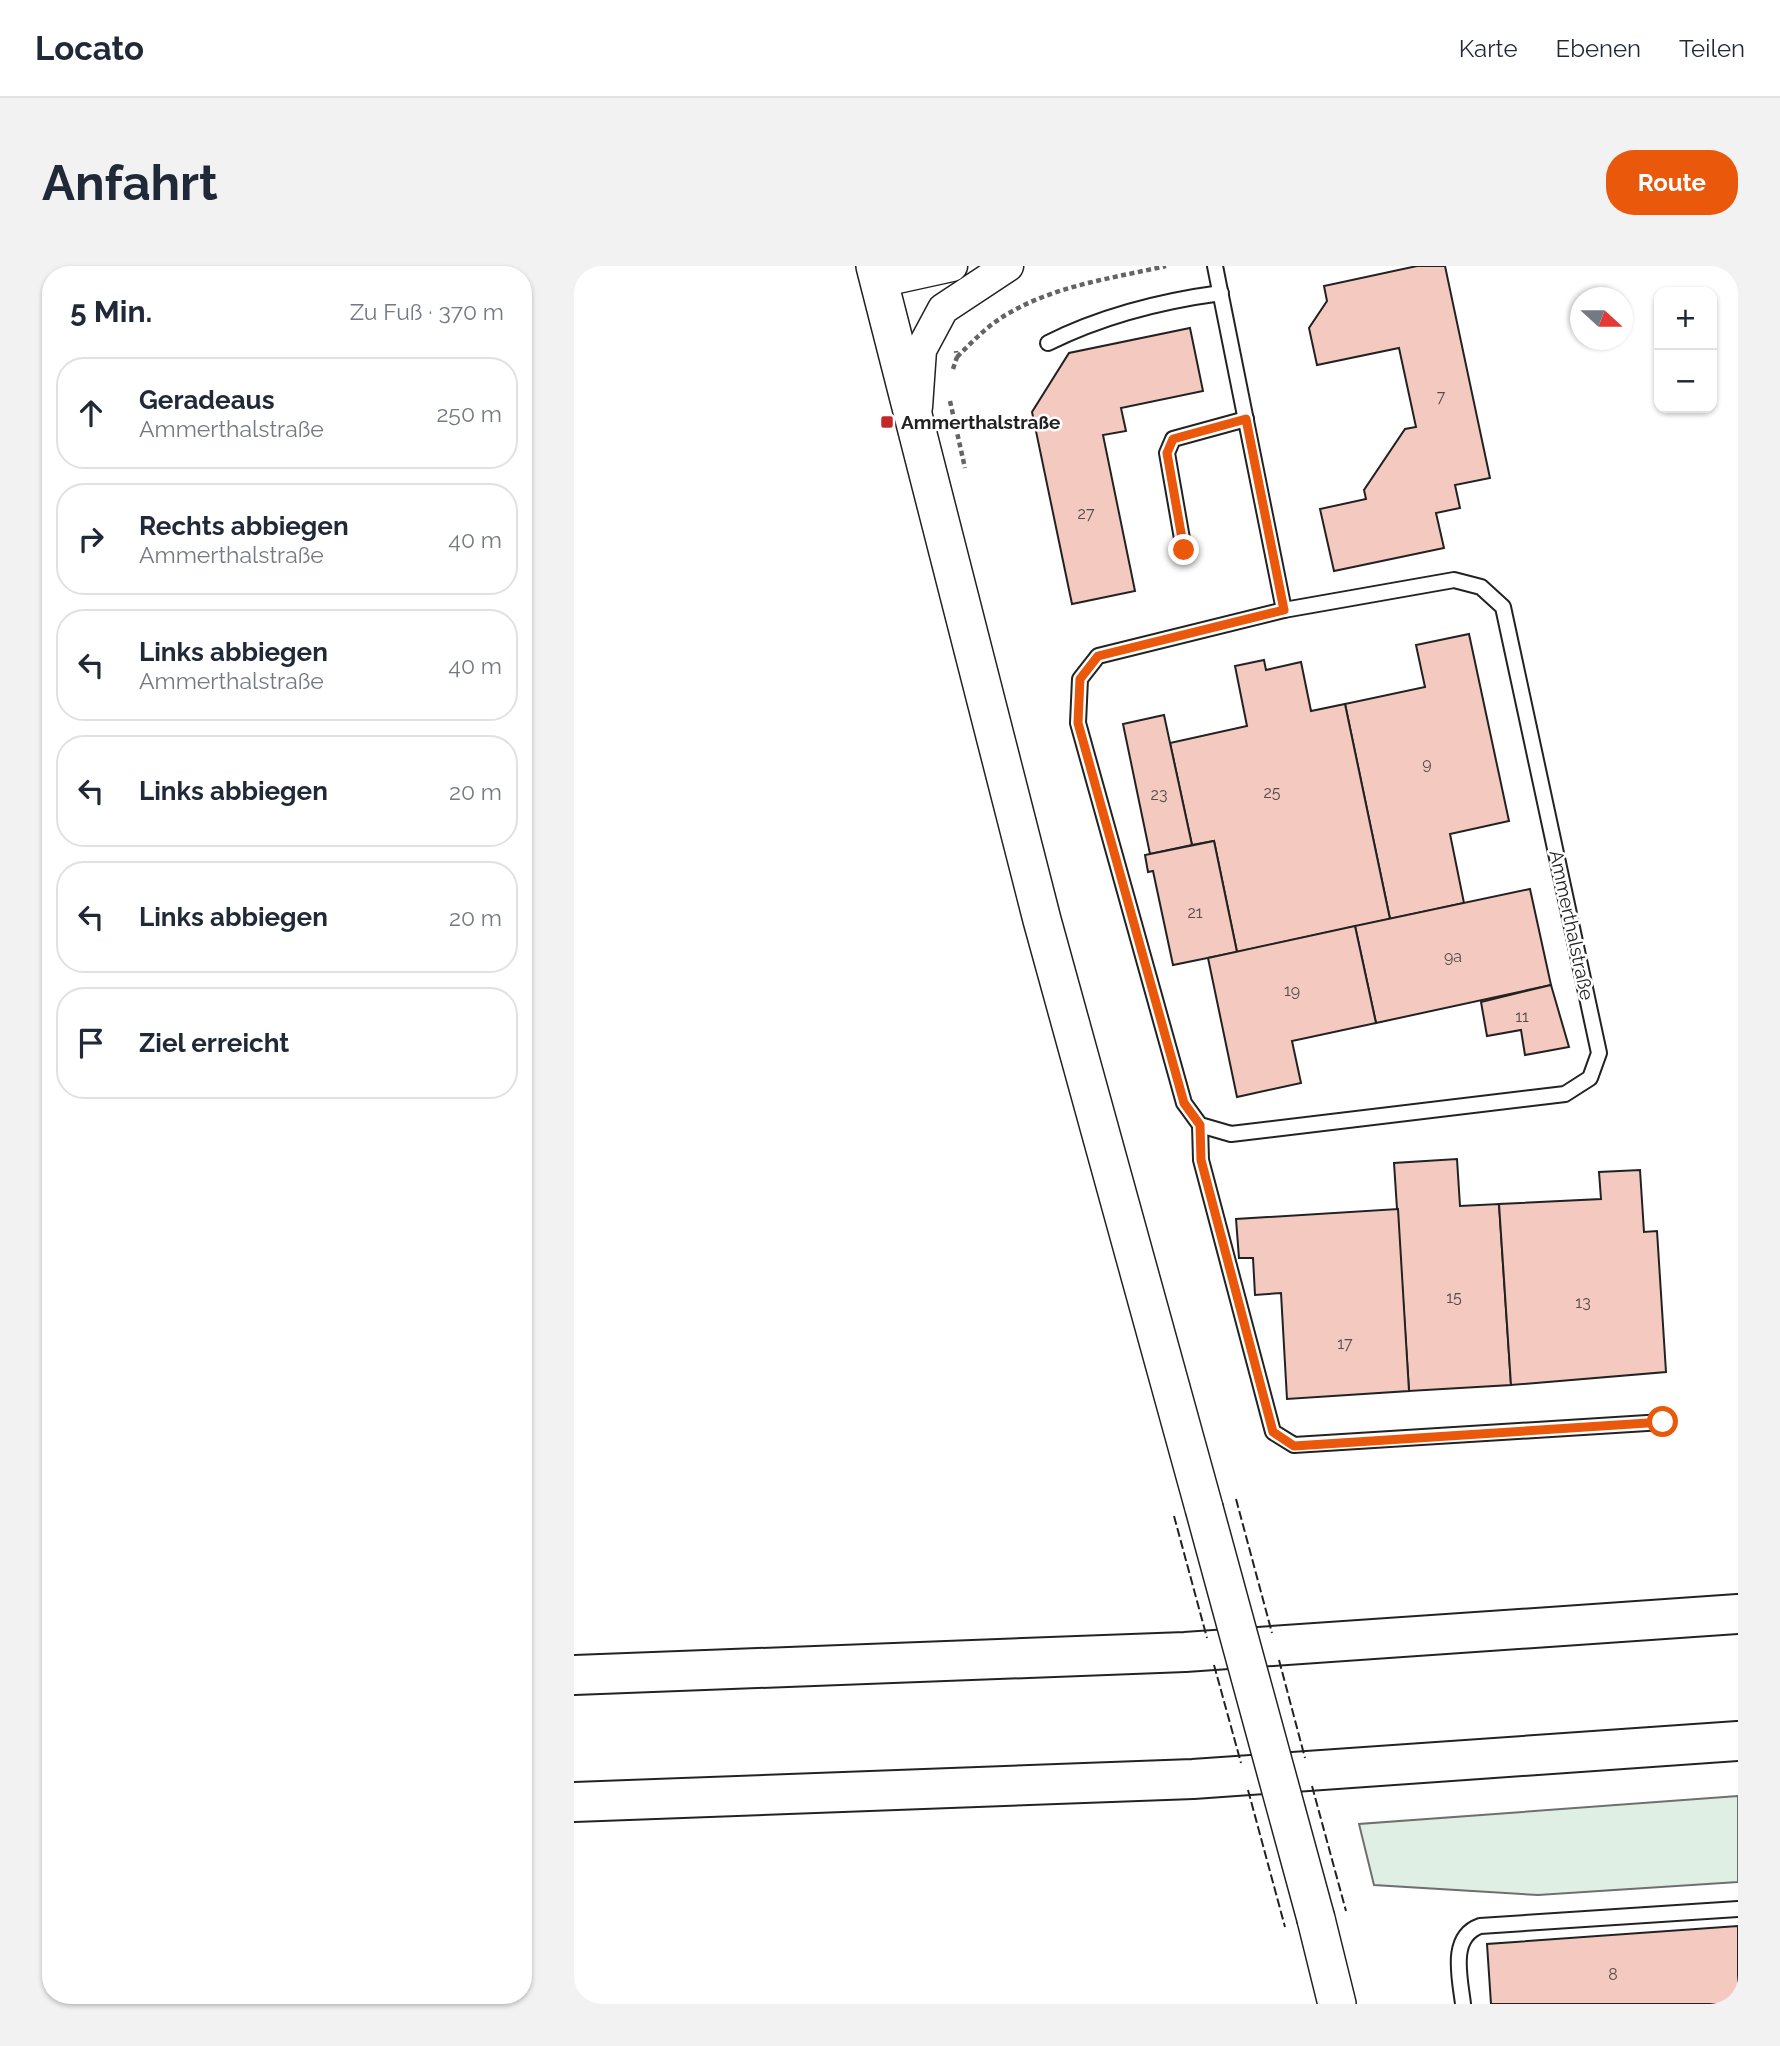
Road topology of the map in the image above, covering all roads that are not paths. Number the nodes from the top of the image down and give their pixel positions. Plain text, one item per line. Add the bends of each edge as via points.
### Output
1 (952, 266) edge
2 (1009, 266) edge
3 (1215, 266) edge
4 (877, 274) edge
5 (1221, 293) junction
6 (1048, 343) dead end
7 (1246, 419) junction
8 (916, 425) junction
9 (1184, 550) dead end
10 (1284, 610) junction
11 (1200, 1125) junction
12 (1663, 1422) dead end
13 (1738, 1614) edge
14 (574, 1675) edge
15 (1738, 1741) edge
16 (574, 1802) edge
17 (1738, 1909) edge
18 (1337, 2004) edge
19 (1463, 2004) edge

1 - 4 street
2 - 8 street via 943,309 921,350
3 - 5 lane
4 - 8 street
5 - 6 lane via 1088,322
5 - 7 lane
7 - 9 lane via 1173,439 1167,453
7 - 10 lane
8 - 18 street, bridge via 1042,920
10 - 11 lane, Ammerthalstraße via 1098,656 1080,679 1078,723 1184,1103
10 - 11 lane, Ammerthalstraße via 1454,580 1481,587 1503,607 1599,1053 1590,1078 1565,1094 1231,1134
11 - 12 lane, Ammerthalstraße via 1201,1160 1273,1432 1294,1446
13 - 14 highway via 1185,1652
15 - 16 highway via 1193,1779
17 - 19 lane via 1480,1926 1469,1930 1461,1943

